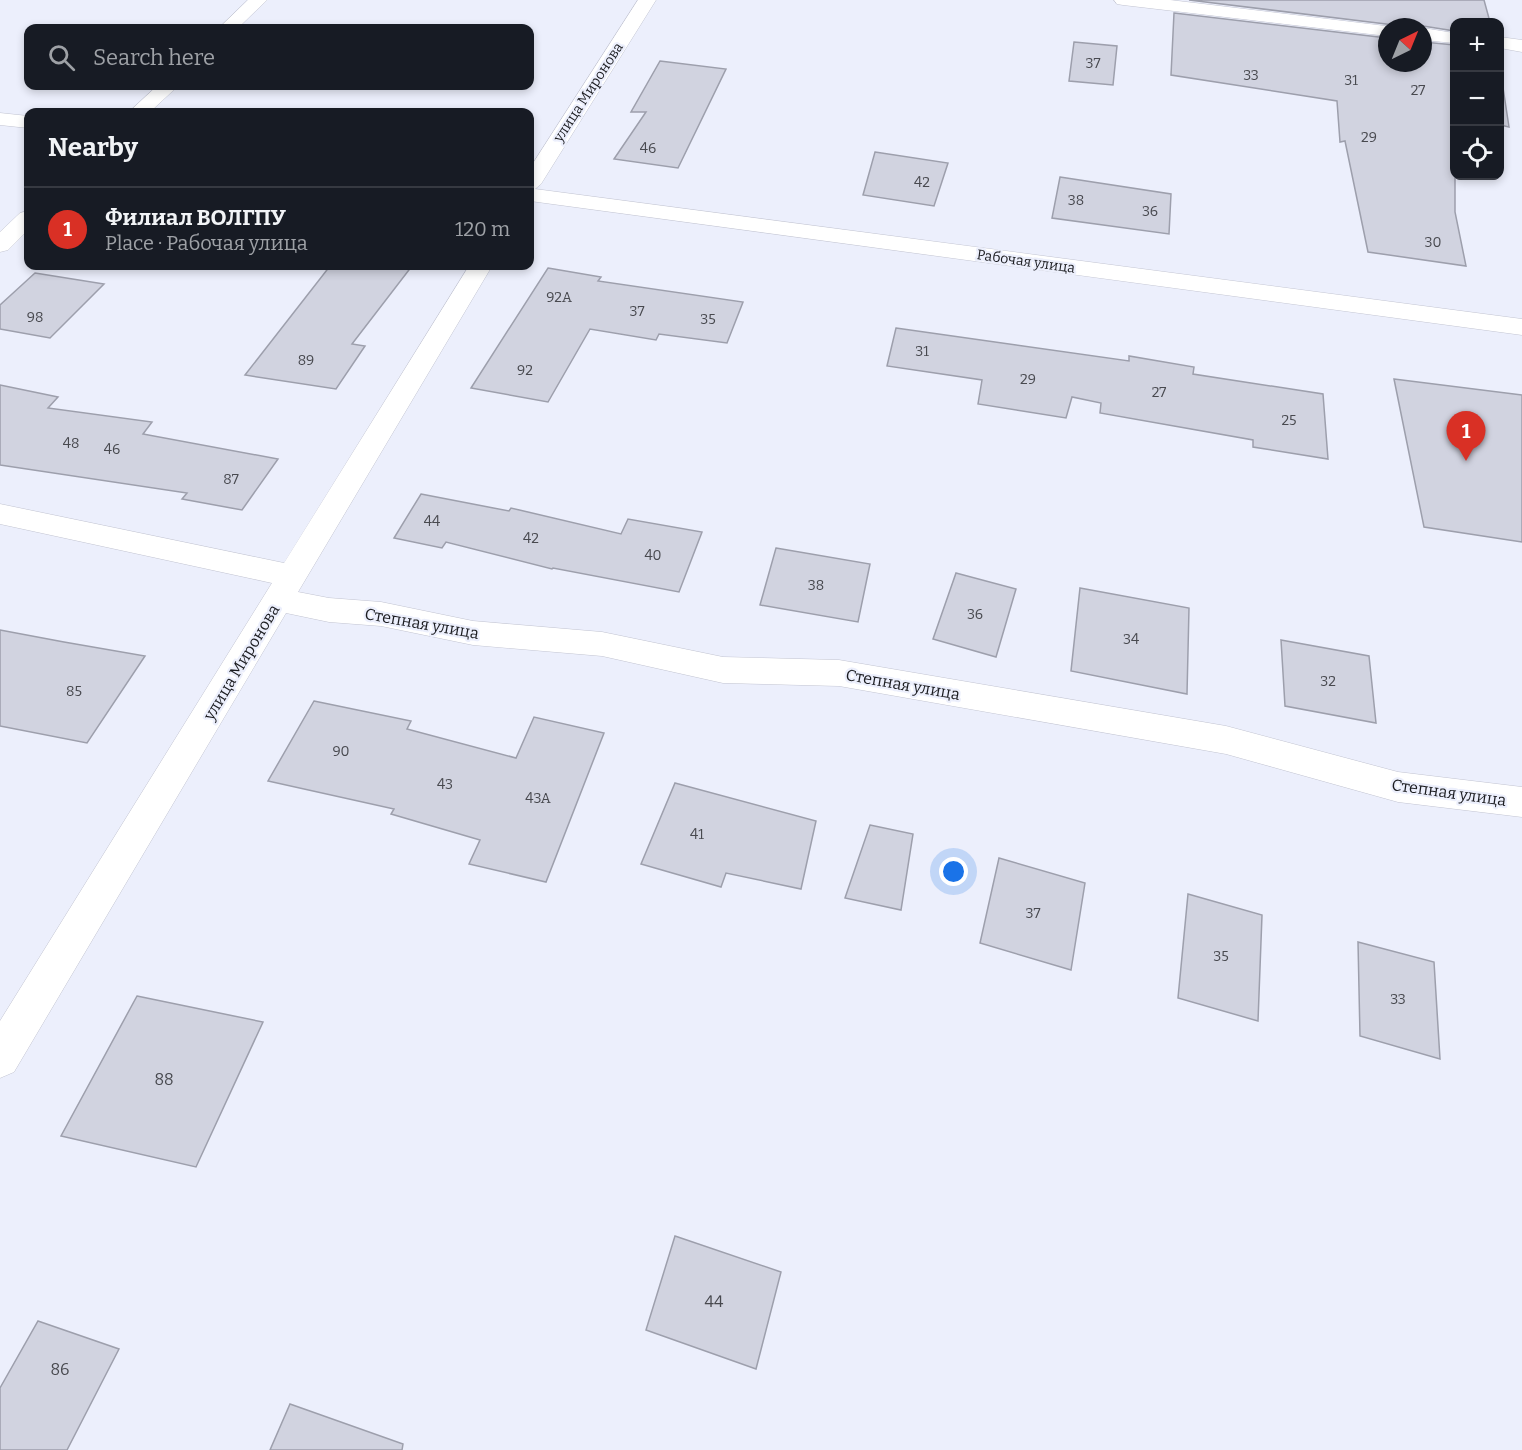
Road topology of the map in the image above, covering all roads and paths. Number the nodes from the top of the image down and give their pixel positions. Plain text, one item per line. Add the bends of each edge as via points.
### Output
1 (258, 0) edge
2 (647, 0) edge
3 (1123, 0) edge
4 (232, 24) edge
5 (1378, 29) edge
6 (1432, 35) edge
7 (1450, 37) edge
8 (1504, 44) edge
9 (1522, 46) edge
10 (164, 90) edge
11 (143, 108) edge
12 (0, 119) edge
13 (24, 122) edge
14 (534, 178) edge
15 (534, 196) edge
16 (24, 222) edge
17 (0, 245) edge
18 (478, 270) edge
19 (1522, 327) edge
20 (0, 514) edge
21 (286, 588) junction
22 (1522, 801) edge
23 (0, 1058) edge

1 - 4 street
2 - 14 street, улица Миронова
3 - 5 street
6 - 7 street
8 - 9 street
10 - 11 street
12 - 13 street
15 - 19 street, Рабочая улица
16 - 17 street
18 - 21 street, улица Миронова
20 - 21 street, Степная улица
21 - 22 street, Степная улица via 329,610 381,614 473,633 602,644 723,670 839,673 1226,740 1398,787
21 - 23 street, улица Миронова

